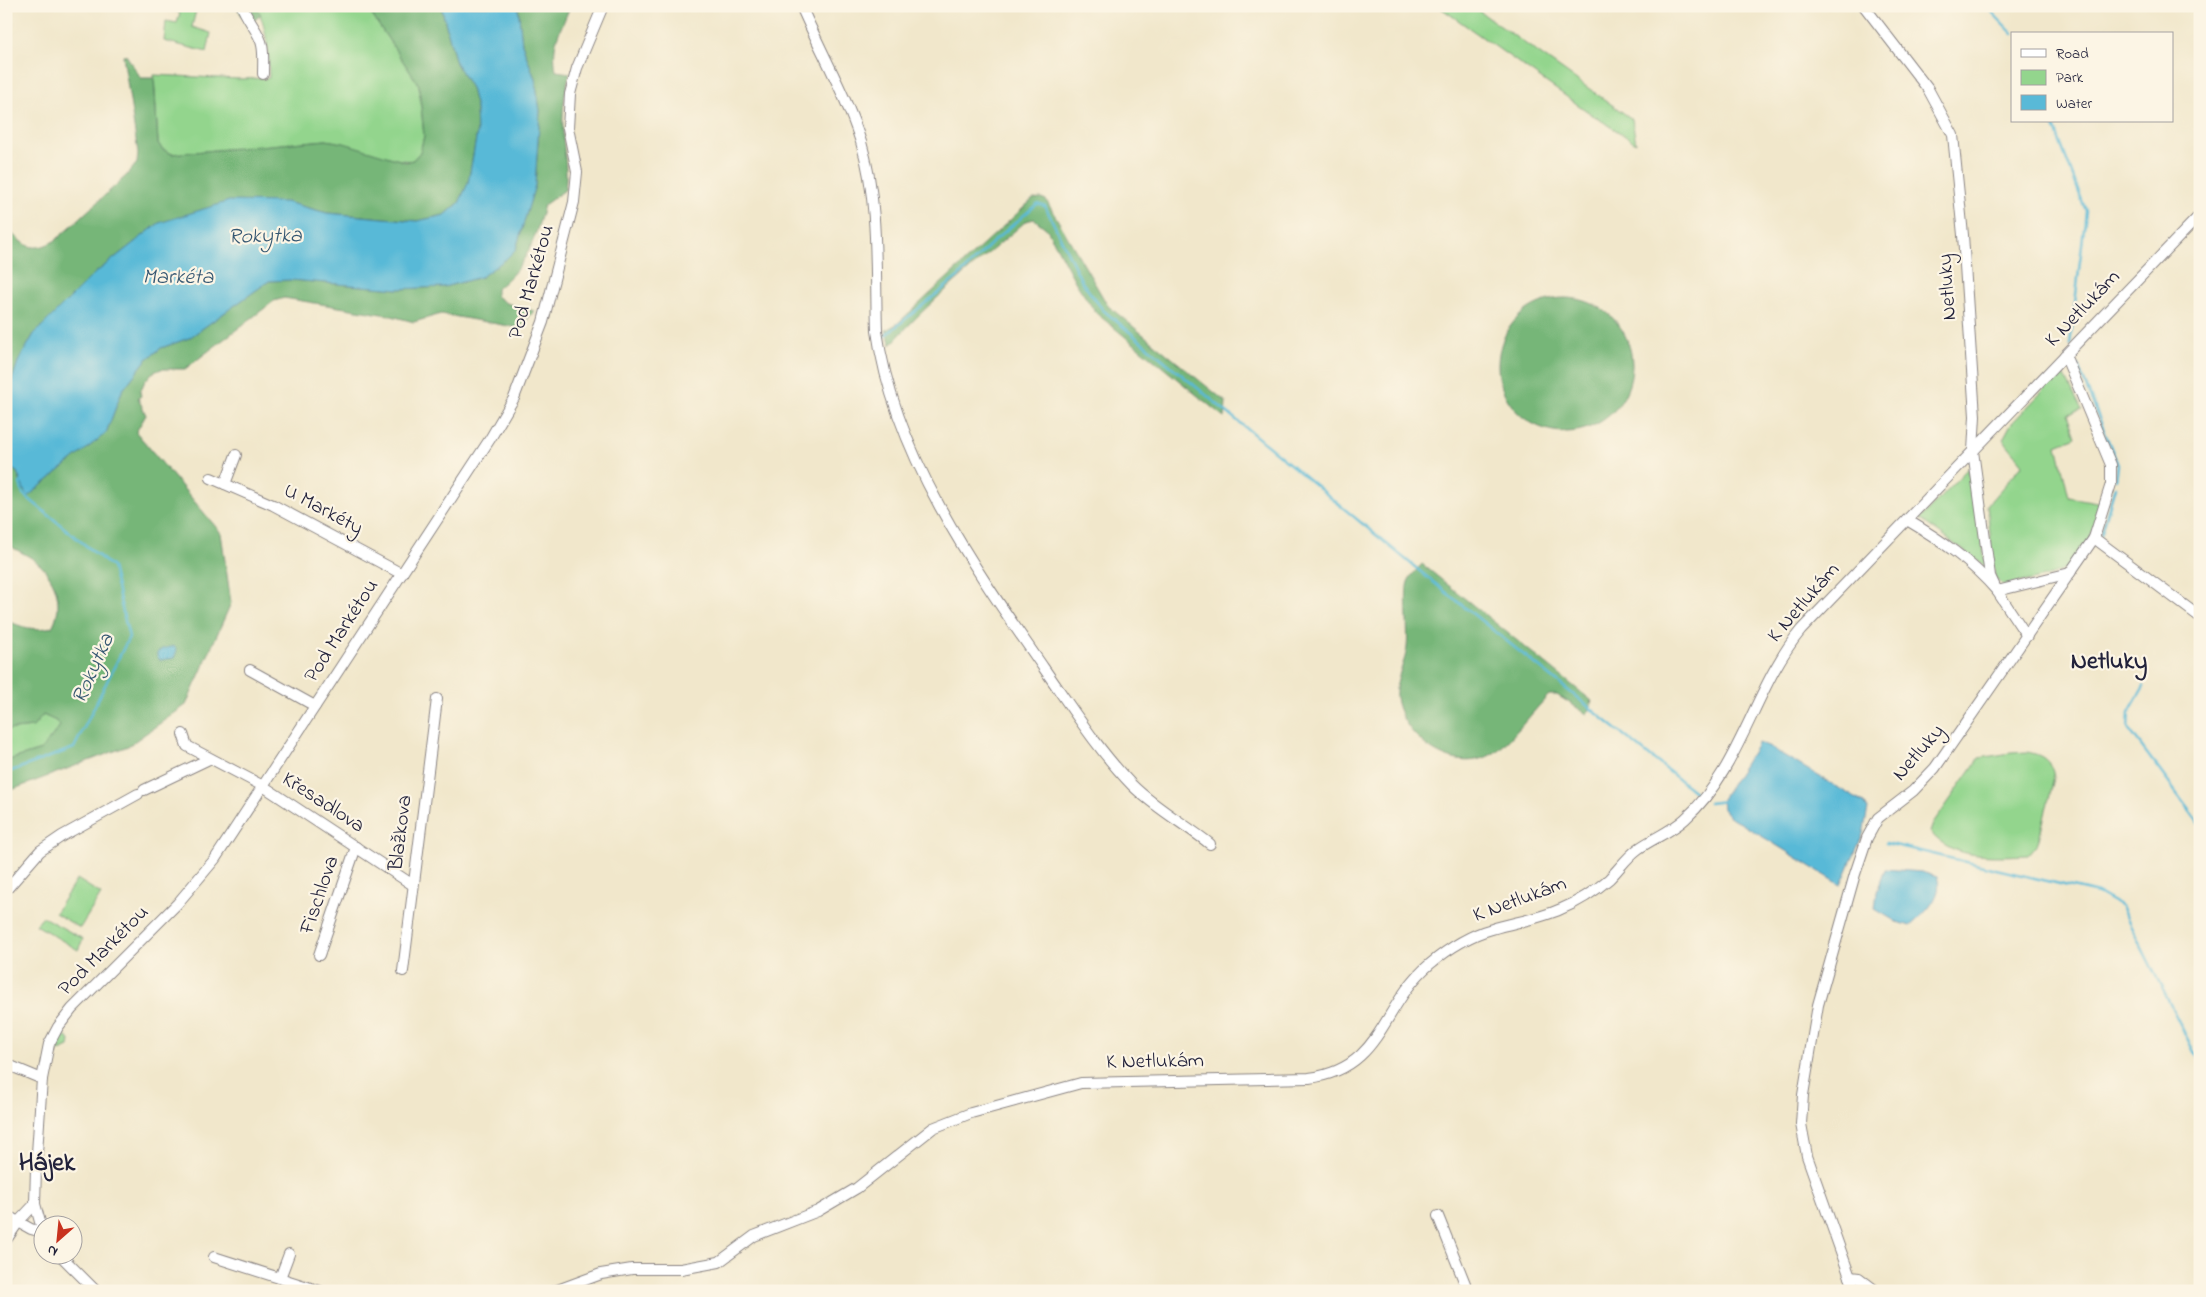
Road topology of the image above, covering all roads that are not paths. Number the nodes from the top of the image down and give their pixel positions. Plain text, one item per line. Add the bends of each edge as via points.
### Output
1 (242, 6) edge
2 (603, 6) edge
3 (801, 6) edge
4 (1864, 6) edge
5 (263, 74) dead end
6 (2200, 215) edge
7 (2066, 355) junction
8 (1973, 451) junction
9 (236, 456) dead end
10 (211, 478) dead end
11 (225, 484) junction
12 (1907, 520) junction
13 (2094, 538) junction
14 (402, 574) junction
15 (2070, 574) junction
16 (1997, 591) junction
17 (2200, 617) edge
18 (2027, 636) junction
19 (250, 670) dead end
20 (437, 699) dead end
21 (315, 706) junction
22 (183, 734) dead end
23 (209, 759) junction
24 (263, 786) junction
25 (1210, 844) dead end
26 (356, 847) junction
27 (413, 885) junction
28 (6, 890) edge
29 (319, 955) dead end
30 (403, 971) dead end
31 (6, 1064) edge
32 (42, 1079) junction
33 (35, 1204) junction
34 (38, 1214) edge
35 (6, 1215) edge
36 (1438, 1216) dead end
37 (19, 1221) junction
38 (32, 1229) edge
39 (6, 1240) edge
40 (289, 1254) dead end
41 (214, 1257) dead end
42 (69, 1264) edge
43 (1850, 1277) junction
44 (280, 1278) junction
45 (96, 1291) edge
46 (320, 1291) edge
47 (555, 1291) edge
48 (1468, 1291) edge
49 (1855, 1291) edge
50 (1876, 1291) edge

1 - 5 street via 262,45
2 - 14 street, Pod Markétou via 577,68 570,94 568,128 577,172 574,202 543,322 514,398 502,420
3 - 25 street via 849,108 870,180 880,356 892,401 911,448 993,594 1098,744 1147,799
4 - 8 street, Netluky via 1928,88 1953,134 1974,396
6 - 7 street, K Netlukám
7 - 8 street, K Netlukám
7 - 13 street, Netluky via 2111,465 2111,484
8 - 12 street, K Netlukám
8 - 16 street, Netluky via 1990,576
9 - 11 street
10 - 11 street, U Markéty
11 - 14 street, U Markéty via 273,504
12 - 16 street, Netluky via 1940,539 1978,568
12 - 47 street, K Netlukám via 1792,641 1773,670 1727,764 1686,819 1639,848 1608,879 1574,903 1547,915 1479,934 1440,956 1407,988 1370,1047 1349,1065 1309,1078 1081,1083 971,1113 934,1128 850,1193 818,1211 754,1236 725,1259 710,1266 601,1274
13 - 15 street, Netluky
13 - 17 street
14 - 21 street, Pod Markétou
15 - 16 street
15 - 18 street, Netluky
16 - 18 street, Netluky
18 - 43 street, Netluky via 1935,768 1913,791 1878,818 1867,838 1818,1005 1801,1124 1807,1156
19 - 21 street
20 - 27 street, Blažkova
21 - 24 street, Pod Markétou
22 - 23 street, Křesadlova via 187,746
23 - 24 street, Křesadlova
23 - 28 street via 62,836 40,852
24 - 26 street, Křesadlova
24 - 32 street, Pod Markétou via 203,875 58,1026 49,1044
26 - 27 street, Křesadlova
26 - 29 street, Fischlova
27 - 30 street, Blažkova
31 - 32 street
32 - 33 street, Pod Markétou
33 - 34 street, Pod Markétou
33 - 37 street
35 - 37 street
36 - 48 street
37 - 38 street
37 - 39 street
40 - 44 street
41 - 44 street
42 - 45 street
43 - 49 street, Netluky
43 - 50 street via 1859,1278
44 - 46 street

